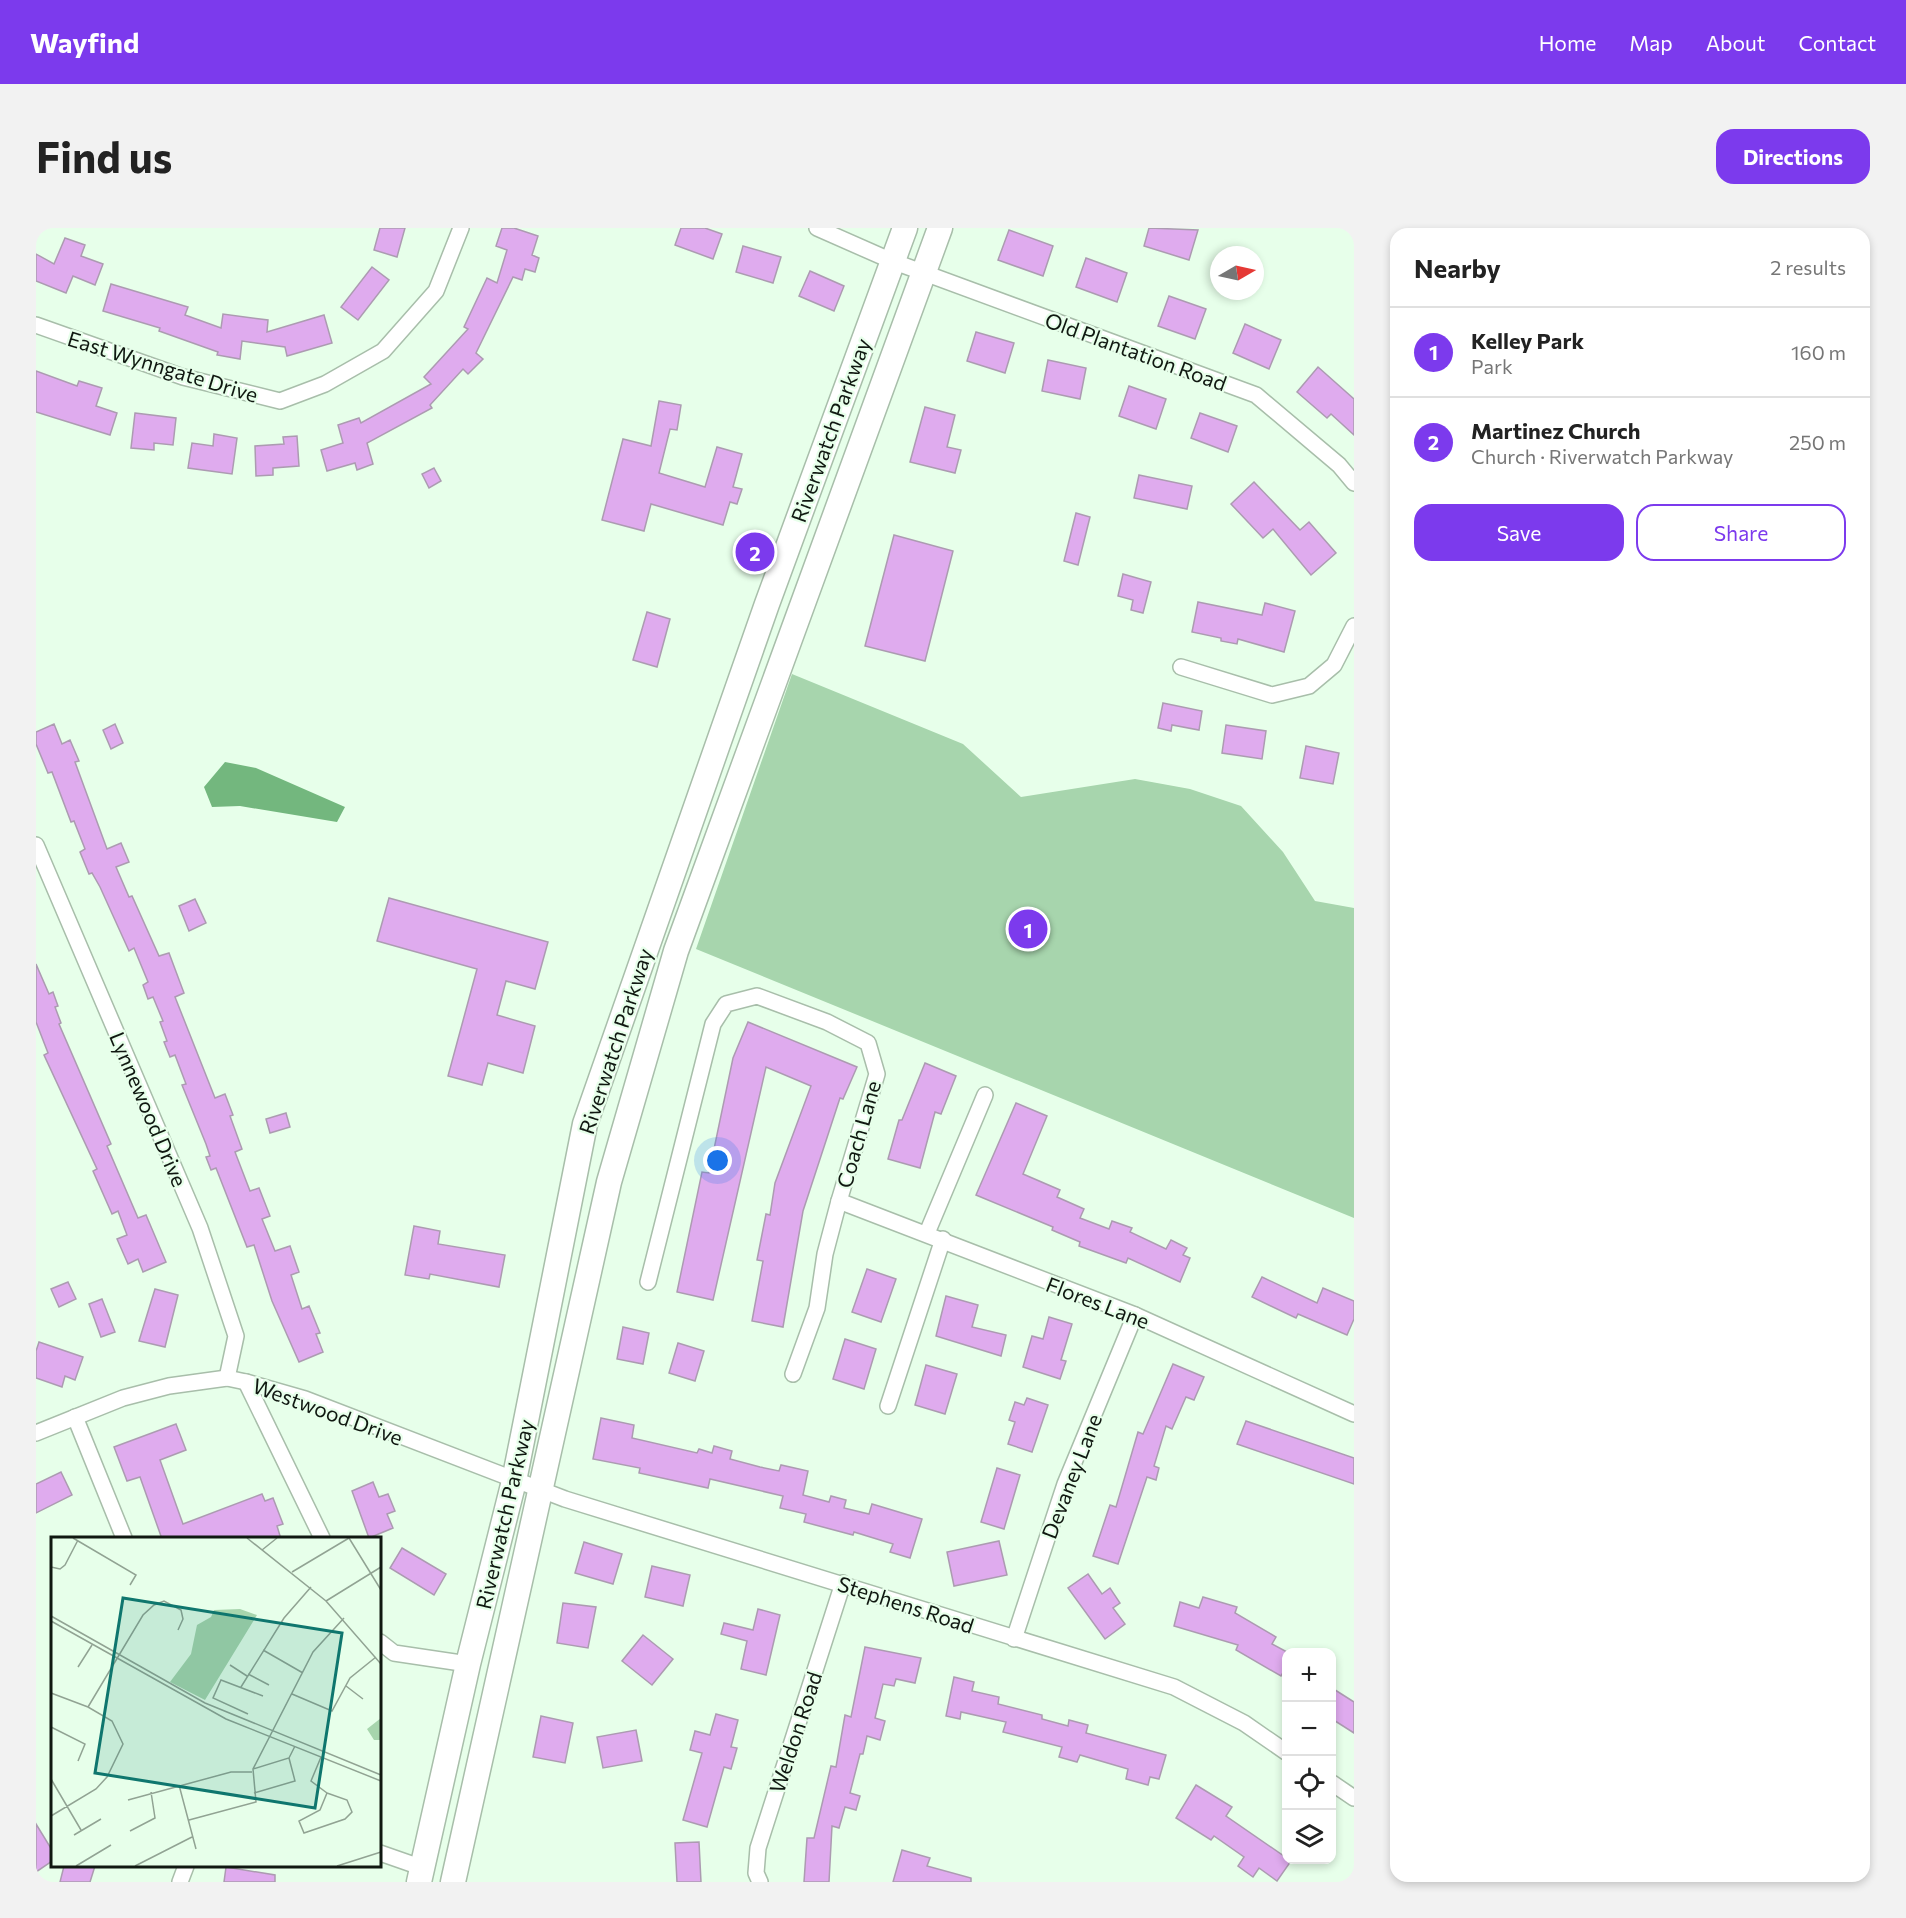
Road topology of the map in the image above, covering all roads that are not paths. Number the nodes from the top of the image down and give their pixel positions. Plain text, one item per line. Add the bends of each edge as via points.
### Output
1 (461, 228) edge
2 (817, 228) edge
3 (905, 228) edge
4 (940, 228) edge
5 (892, 261) junction
6 (923, 272) junction
7 (36, 326) edge
8 (1354, 483) edge
9 (1354, 626) edge
10 (1181, 667) dead end
11 (36, 844) edge
12 (39, 861) edge
13 (985, 1095) dead end
14 (839, 1201) junction
15 (927, 1233) junction
16 (943, 1239) junction
17 (648, 1282) dead end
18 (1135, 1315) junction
19 (793, 1374) dead end
20 (227, 1378) junction
21 (246, 1382) junction
22 (888, 1406) dead end
23 (1354, 1414) edge
24 (75, 1417) junction
25 (36, 1433) edge
26 (514, 1481) junction
27 (542, 1491) junction
28 (123, 1537) edge
29 (321, 1537) edge
30 (843, 1583) junction
31 (1014, 1639) junction
32 (381, 1643) edge
33 (468, 1664) junction
34 (1282, 1749) edge
35 (1336, 1786) edge
36 (1354, 1798) edge
37 (381, 1854) edge
38 (186, 1867) edge
39 (421, 1875) edge
40 (180, 1882) edge
41 (453, 1882) edge
42 (760, 1882) edge

1 - 7 street, East Wynngate Drive via 436,291 382,351 325,384 280,401 183,377
2 - 5 street, Old Plantation Road
3 - 5 main road, Riverwatch Parkway
4 - 6 main road, Riverwatch Parkway
5 - 6 street, Old Plantation Road
5 - 26 main road, Riverwatch Parkway via 585,1124
6 - 8 street, Old Plantation Road via 1256,395 1340,465
6 - 27 main road, Riverwatch Parkway via 676,951 609,1182
9 - 10 street via 1334,665 1309,686 1281,693 1272,695
11 - 12 street, Lynnewood Drive
12 - 20 street, Lynnewood Drive via 200,1228 236,1336
13 - 15 street
14 - 15 street, Flores Lane
14 - 17 street, Coach Lane via 877,1074 868,1043 827,1022 756,996 726,1004 713,1024
14 - 19 street, Coach Lane via 825,1254 817,1308
15 - 16 street, Flores Lane
16 - 18 street, Flores Lane
16 - 22 street
18 - 23 street, Flores Lane
18 - 31 street, Devaney Lane via 1065,1484
20 - 21 street, Westwood Drive
20 - 24 street, Westwood Drive via 161,1388
21 - 26 street, Westwood Drive via 305,1400
21 - 29 street
24 - 25 street, Westwood Drive
24 - 28 street
26 - 27 street, Stephens Road
26 - 33 main road, Riverwatch Parkway
27 - 30 street, Stephens Road
27 - 41 main road, Riverwatch Parkway
30 - 31 street, Stephens Road
30 - 42 street, Weldon Road via 758,1848 756,1873
31 - 34 street, Stephens Road via 1174,1687 1244,1723
32 - 33 street via 394,1653
33 - 39 main road, Riverwatch Parkway
35 - 36 street
37 - 39 street
38 - 40 street

